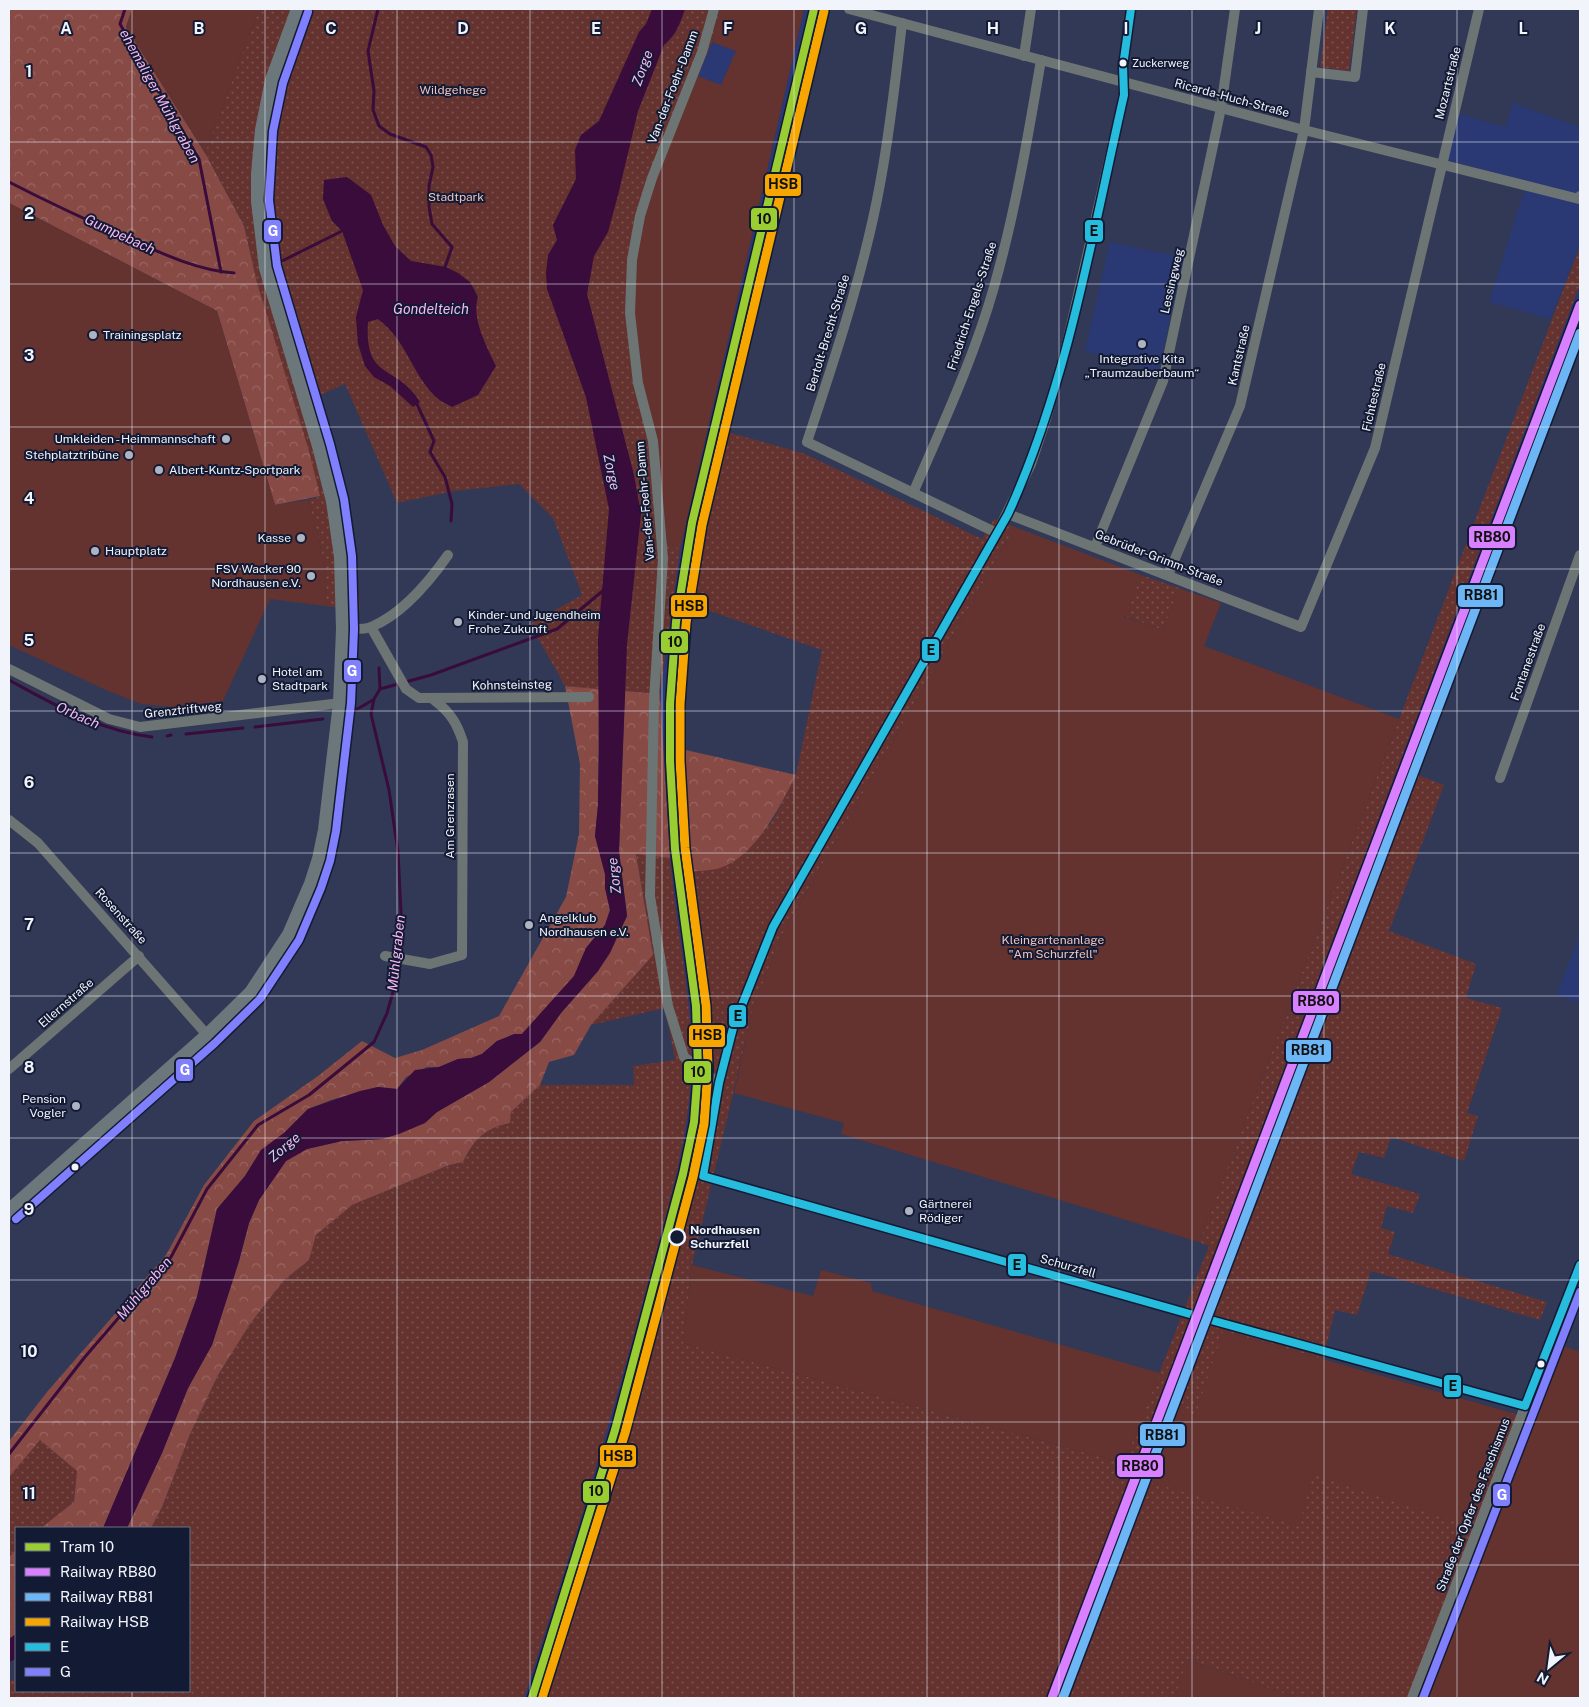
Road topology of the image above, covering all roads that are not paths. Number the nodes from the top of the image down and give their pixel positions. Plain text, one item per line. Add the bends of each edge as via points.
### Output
1 (299, 9) edge
2 (714, 9) edge
3 (849, 9) edge
4 (1031, 9) edge
5 (1130, 9) edge
6 (1235, 9) edge
7 (1319, 9) edge
8 (1363, 9) edge
9 (1479, 9) edge
10 (886, 13) edge
11 (902, 23) junction
12 (1024, 56) junction
13 (1041, 60) junction
14 (1311, 72) junction
15 (1124, 81) junction
16 (1221, 108) junction
17 (1304, 130) junction
18 (1441, 164) junction
19 (1580, 198) edge
20 (913, 493) junction
21 (1008, 514) junction
22 (1095, 547) junction
23 (1580, 555) edge
24 (448, 556) dead end
25 (1168, 575) junction
26 (371, 627) junction
27 (1301, 627) joint
28 (344, 629) junction
29 (9, 669) edge
30 (589, 697) dead end
31 (434, 700) junction
32 (341, 703) junction
33 (1500, 778) dead end
34 (9, 820) edge
35 (139, 956) junction
36 (394, 957) dead end
37 (668, 1006) joint
38 (208, 1036) junction
39 (9, 1069) edge
40 (9, 1212) edge
41 (1580, 1264) edge
42 (1525, 1406) junction
43 (1412, 1698) edge

1 - 28 main road via 273,80 263,130 259,200 267,268 334,501 342,558
2 - 37 street, Van-der-Foehr-Damm via 702,52 652,178 640,216 632,260 630,313 638,383 653,441 663,559 654,699 650,896
3 - 10 street, Ricarda-Huch-Straße
4 - 12 street
5 - 15 street
6 - 16 street, Lessingweg
7 - 14 street, Kantstraße
8 - 14 street via 1355,77
9 - 18 street, Mozartstraße
10 - 11 street, Ricarda-Huch-Straße
11 - 12 street, Ricarda-Huch-Straße
11 - 20 street, Bertolt-Brecht-Straße via 886,147 865,253 807,442
12 - 13 street, Ricarda-Huch-Straße
13 - 15 street, Ricarda-Huch-Straße
13 - 20 street, Friedrich-Engels-Straße via 1023,164 993,290 960,383
14 - 17 street, Kantstraße
15 - 16 street, Ricarda-Huch-Straße
15 - 21 street via 1124,95 1067,343 1031,464
16 - 17 street, Ricarda-Huch-Straße
16 - 22 street, Lessingweg via 1163,381
17 - 18 street, Ricarda-Huch-Straße
17 - 25 street, Kantstraße via 1240,406
18 - 19 street, Ricarda-Huch-Straße
18 - 27 street, Fichtestraße via 1375,448
20 - 21 street, Bertolt-Brecht-Straße via 997,533
21 - 22 street, Gebrüder-Grimm-Straße
22 - 25 street, Gebrüder-Grimm-Straße
23 - 33 street, Fontanestraße
24 - 26 street via 420,591
25 - 27 street, Gebrüder-Grimm-Straße
26 - 28 street
26 - 31 street, Am Grenzrasen via 406,689 419,698
28 - 32 main road
29 - 32 street, Grenztriftweg via 109,720 140,727
30 - 31 street, Kohnsteinsteg
31 - 36 street, Am Grenzrasen via 458,724 463,742 462,955 430,964
32 - 38 main road via 326,830 320,859 303,907 282,949 252,993
34 - 35 street, Rosenstraße via 38,843
35 - 38 street, Rosenstraße
35 - 39 street, Ellernstraße
37 - 42 street, Schurzfell via 684,1057 719,1083 703,1176
38 - 40 main road
41 - 42 street, Straße der Opfer des Faschismus
42 - 43 street, Straße der Opfer des Faschismus

